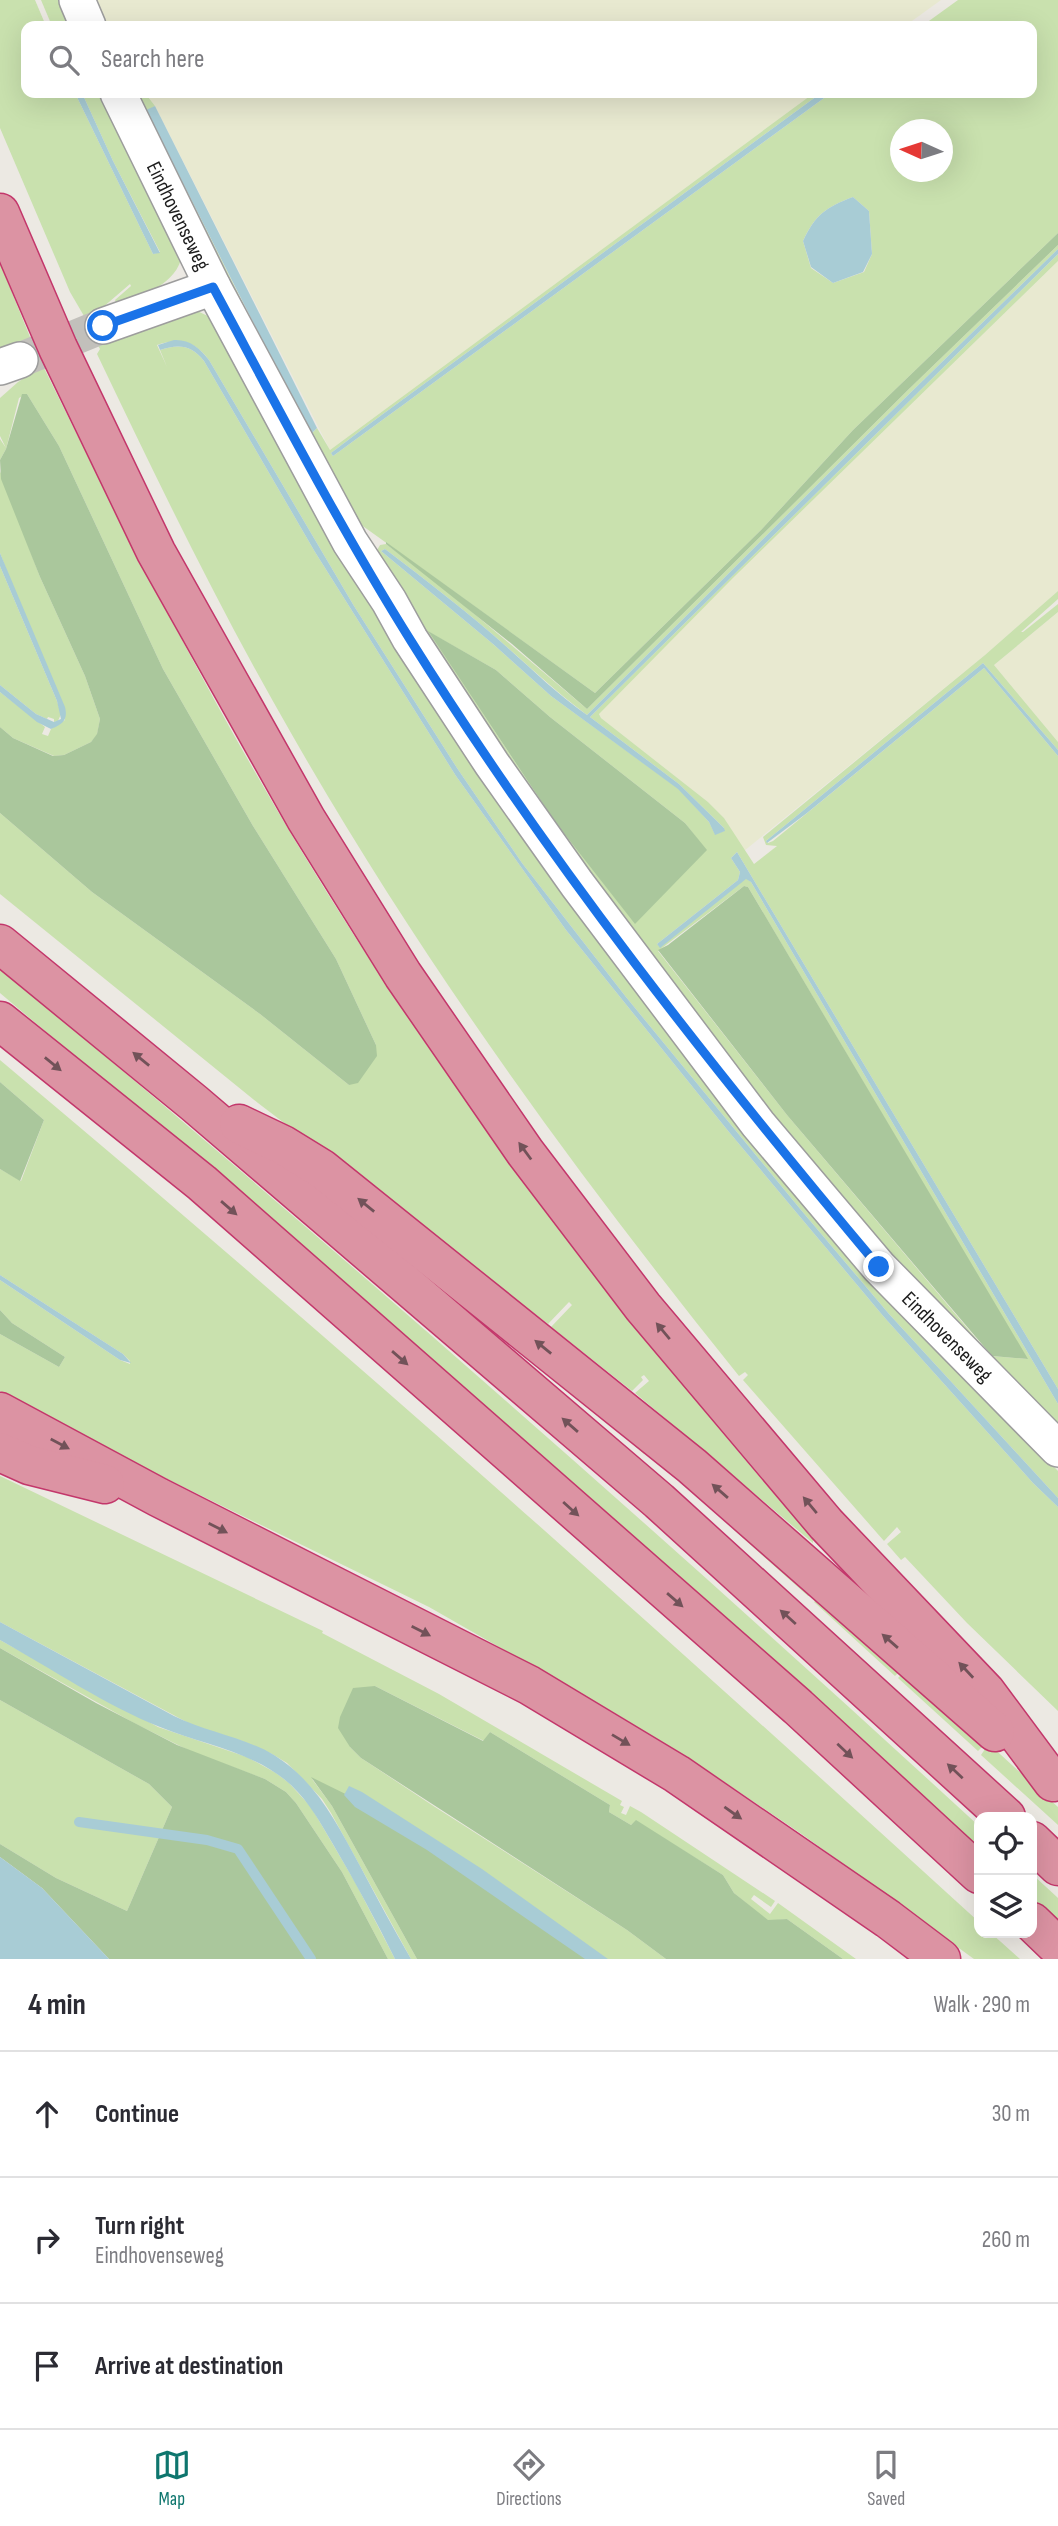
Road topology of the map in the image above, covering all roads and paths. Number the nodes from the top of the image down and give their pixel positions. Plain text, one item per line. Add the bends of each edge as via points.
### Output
1 (78, 0) edge
2 (86, 21) edge
3 (120, 98) edge
4 (0, 214) edge
5 (213, 287) junction
6 (103, 326) tunnel mouth
7 (0, 944) edge
8 (0, 1021) edge
9 (194, 1102) junction
10 (0, 1412) edge
11 (1058, 1449) edge
12 (0, 1452) edge
13 (158, 1497) junction
14 (1056, 1784) edge
15 (1001, 1812) edge
16 (1037, 1847) edge
17 (1058, 1866) edge
18 (974, 1869) edge
19 (1037, 1927) edge
20 (1058, 1947) edge
21 (941, 1959) edge

1 - 2 street
3 - 5 street, Eindhovenseweg
14 -> 4 highway via 986,1692 825,1524 643,1307 525,1152 403,975 306,819 156,552
5 - 6 street
5 - 11 street, Eindhovenseweg via 350,542 492,764 577,884 758,1124 870,1257
9 -> 7 highway
8 -> 18 highway via 202,1184 798,1707
14 -> 9 highway via 692,1466 322,1169 283,1144
15 -> 9 highway via 659,1501
10 -> 13 highway
12 - 13 highway via 29,1465
13 -> 21 highway via 529,1685 677,1774
16 - 17 highway
19 - 20 highway

